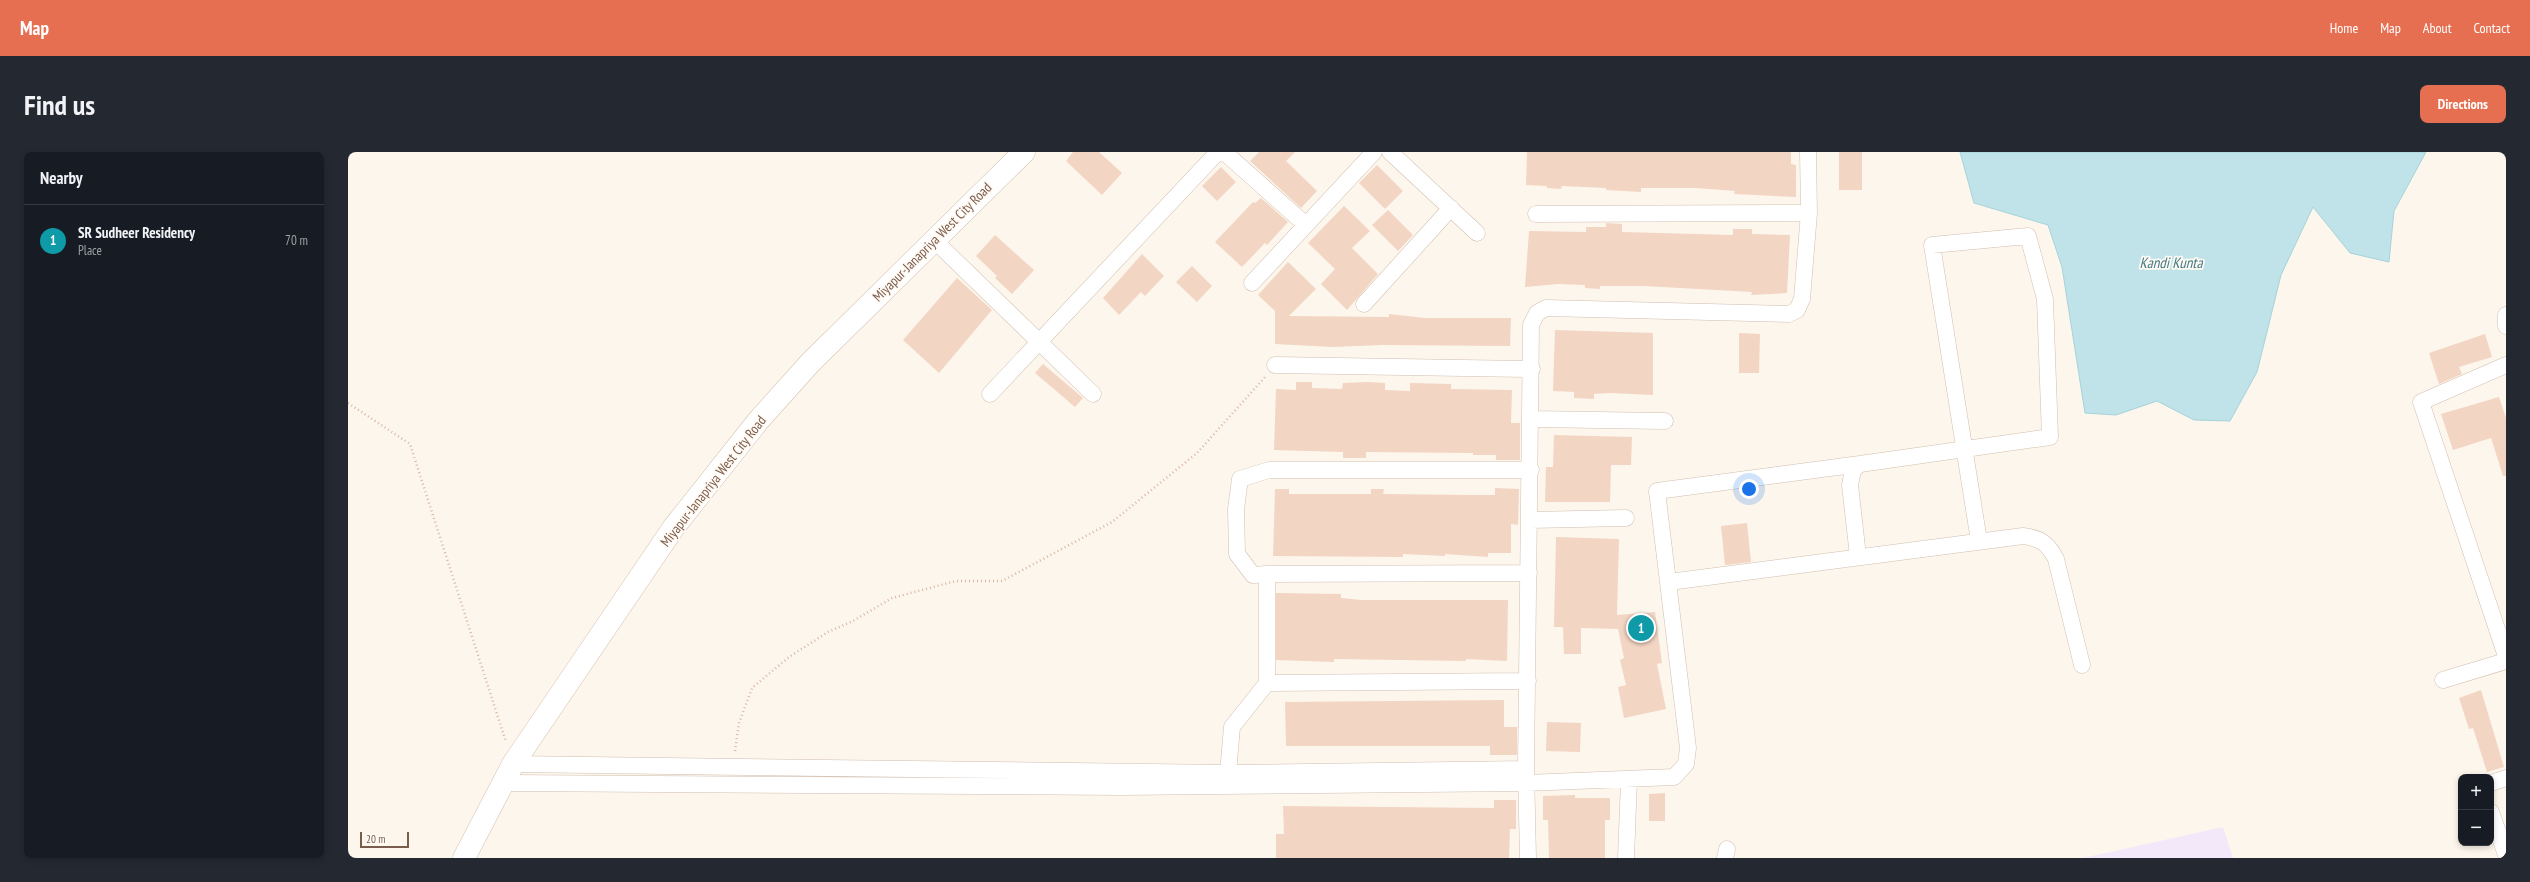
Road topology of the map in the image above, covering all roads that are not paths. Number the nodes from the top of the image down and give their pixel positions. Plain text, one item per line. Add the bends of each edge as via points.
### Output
1 (1024, 152) edge
2 (1218, 152) edge
3 (1224, 152) edge
4 (1374, 152) edge
5 (1390, 152) edge
6 (1808, 152) edge
7 (1450, 208) junction
8 (1809, 213) junction
9 (1536, 214) dead end
10 (1306, 225) junction
11 (1477, 233) dead end
12 (934, 240) junction
13 (1252, 283) dead end
14 (1364, 304) dead end
15 (2506, 315) edge
16 (2506, 326) edge
17 (1040, 342) junction
18 (1275, 365) road end
19 (2506, 365) edge
20 (1532, 369) junction
21 (990, 394) dead end
22 (1093, 394) dead end
23 (1531, 419) junction
24 (1665, 421) dead end
25 (1964, 449) junction
26 (1860, 464) junction
27 (1531, 470) junction
28 (1626, 518) dead end
29 (1530, 520) junction
30 (1979, 541) junction
31 (1858, 556) junction
32 (1529, 573) junction
33 (1267, 574) junction
34 (1669, 582) junction
35 (2506, 656) edge
36 (2506, 661) edge
37 (2082, 665) dead end
38 (2443, 680) dead end
39 (1528, 681) junction
40 (1266, 682) junction
41 (1228, 773) junction
42 (509, 774) junction
43 (1526, 776) junction
44 (2506, 778) edge
45 (1629, 780) junction
46 (2494, 782) edge
47 (2494, 821) edge
48 (2506, 855) edge
49 (464, 858) edge
50 (1528, 858) edge
51 (1626, 858) edge

1 - 12 street, Miyapur-Janapriya West City Road
2 - 17 street
3 - 10 street
4 - 10 street
5 - 7 street
6 - 8 street
7 - 11 street
7 - 14 street
8 - 9 street
8 - 20 street via 1802,299 1797,310 1789,314 1546,308 1537,313 1531,325
10 - 13 street
12 - 17 street
12 - 42 street, Miyapur-Janapriya West City Road via 810,363 758,421 674,527
15 - 16 street
17 - 21 street
17 - 22 street
18 - 20 street
19 - 35 street via 2421,402
20 - 23 street
23 - 24 street
23 - 27 street
25 - 25 street via 2050,437 2045,299 2028,236 1932,245
25 - 26 street
25 - 30 street
26 - 31 street via 1853,470 1850,485
26 - 34 street via 1657,490
27 - 29 street
27 - 33 street via 1269,470 1240,479 1236,509 1237,554 1253,575
28 - 29 street
29 - 32 street
30 - 31 street
30 - 37 street via 2023,536 2038,538 2049,547 2056,559
31 - 34 street
32 - 33 street
32 - 39 street
33 - 40 street
34 - 45 street via 1688,748 1686,764 1674,777
36 - 38 street
39 - 40 street
39 - 43 street
40 - 41 street via 1232,727
41 - 42 street via 732,768
41 - 43 street
42 - 43 street via 1121,787
42 - 49 street, Miyapur-Janapriya West City Road
43 - 45 street
43 - 50 street
44 - 46 street
45 - 51 street
47 - 48 street

